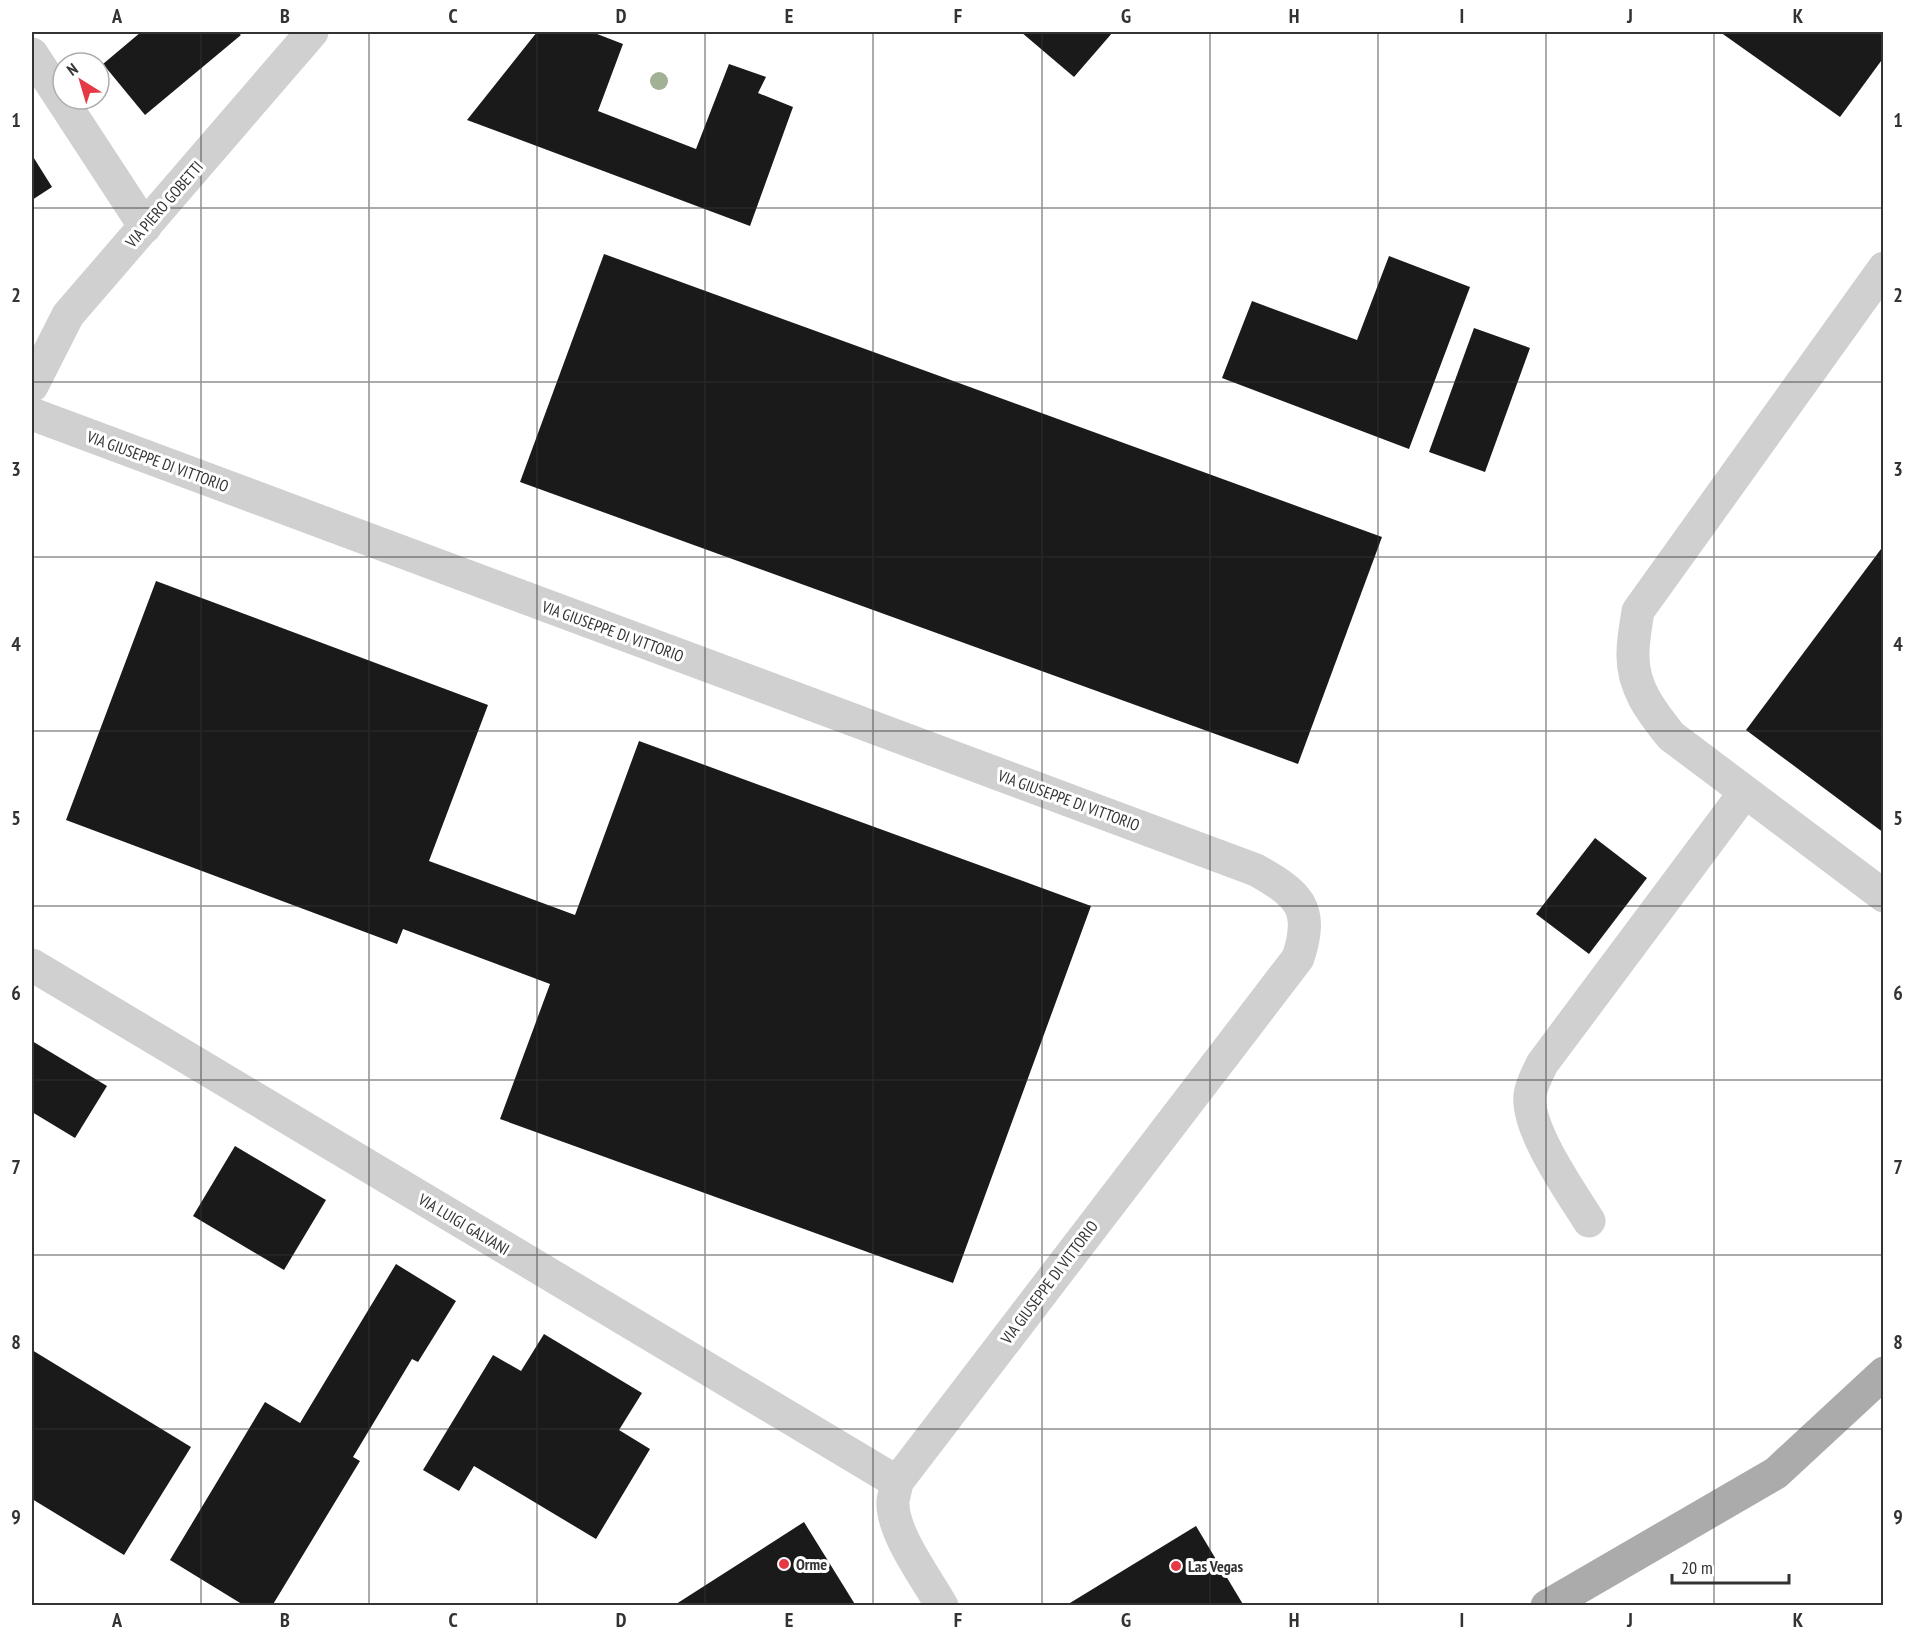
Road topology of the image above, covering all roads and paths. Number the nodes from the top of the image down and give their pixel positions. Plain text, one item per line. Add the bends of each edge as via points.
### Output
1 (312, 32) edge
2 (32, 54) edge
3 (145, 226) junction
4 (1884, 268) edge
5 (32, 386) edge
6 (32, 414) edge
7 (1745, 792) junction
8 (1884, 896) edge
9 (32, 965) edge
10 (1589, 1221) dead end
11 (1884, 1373) edge
12 (897, 1482) junction
13 (942, 1605) edge
14 (1546, 1605) edge

1 - 3 street, VIA PIERO GOBETTI
2 - 3 street
3 - 5 street, VIA PIERO GOBETTI via 68,315
4 - 7 street via 1638,611 1633,653 1637,684 1652,713 1671,736
6 - 12 street, VIA GIUSEPPE DI VITTORIO via 1256,870 1281,884 1297,900 1304,917 1305,936 1298,958
7 - 8 street
7 - 10 street via 1542,1064 1530,1095 1533,1119 1544,1148
9 - 12 street, VIA LUIGI GALVANI
11 - 14 main road via 1776,1473
12 - 13 street via 893,1502 897,1523

